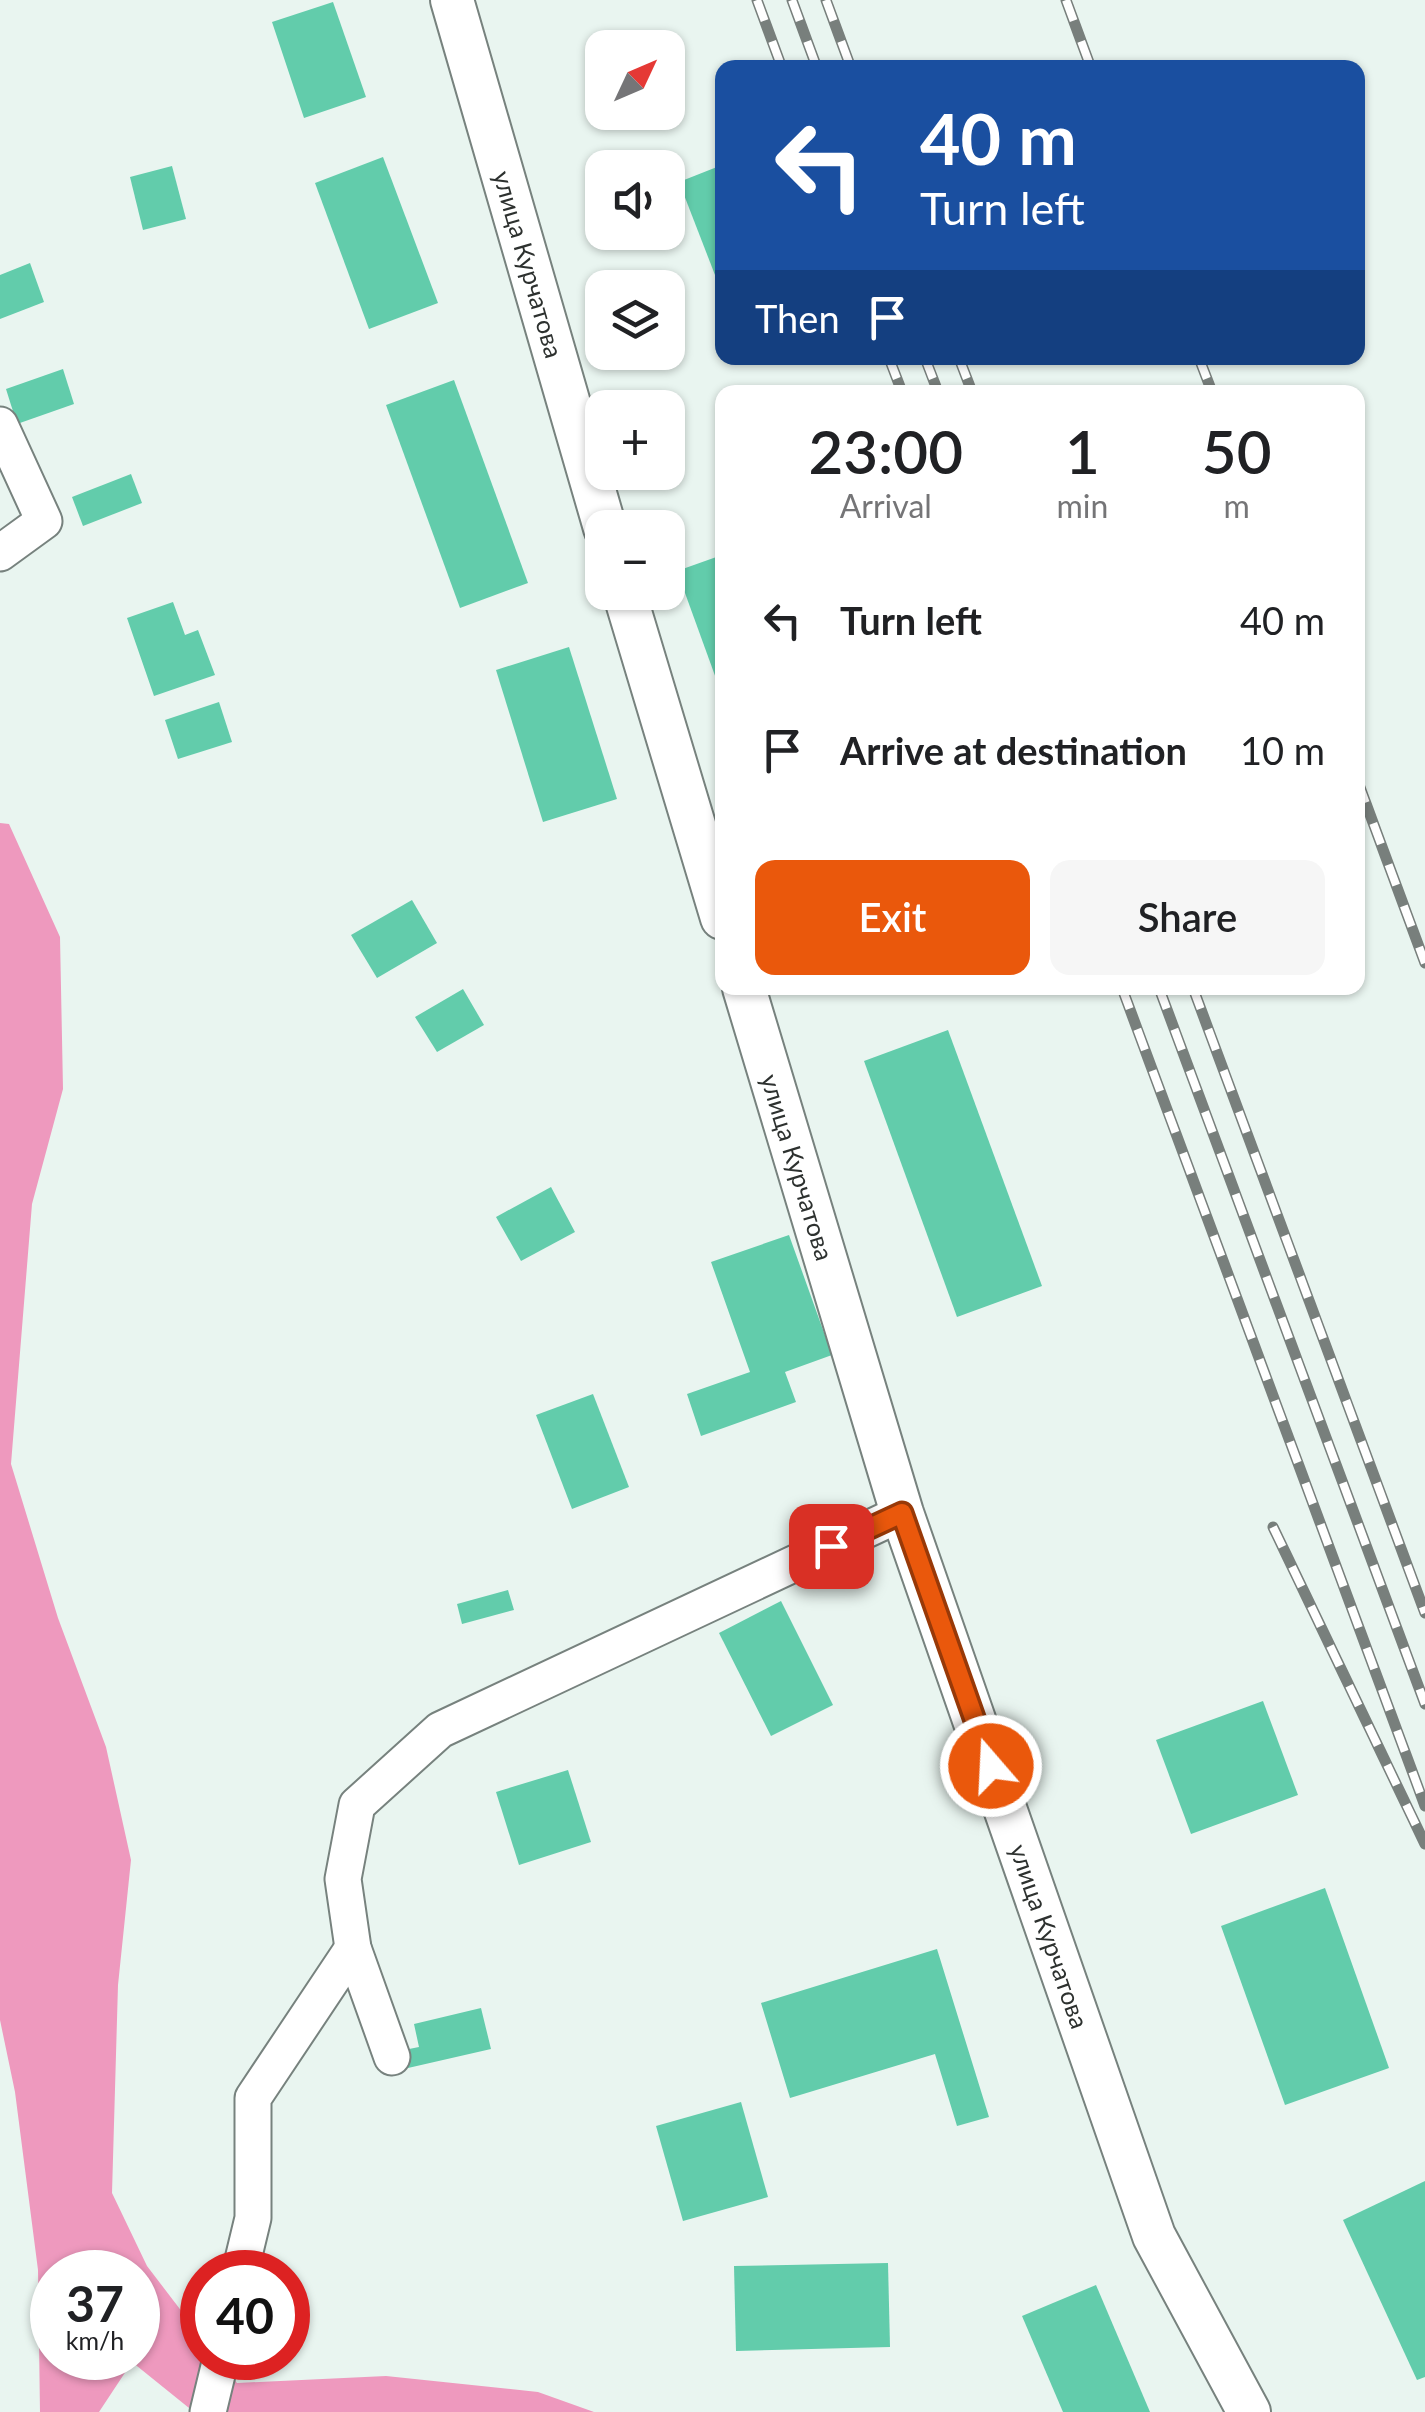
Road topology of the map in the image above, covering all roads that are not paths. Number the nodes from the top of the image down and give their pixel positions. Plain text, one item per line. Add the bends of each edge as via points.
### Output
1 (452, 0) edge
2 (0, 425) edge
3 (600, 510) edge
4 (0, 553) edge
5 (629, 610) edge
6 (715, 895) edge
7 (746, 995) edge
8 (902, 1513) junction
9 (353, 1948) junction
10 (392, 2057) dead end
11 (245, 2250) edge
12 (216, 2380) edge
13 (208, 2412) edge
14 (1249, 2412) edge

1 - 3 street, улица Курчатова
2 - 4 street via 44,521
5 - 6 street
7 - 8 street, улица Курчатова
8 - 9 street via 440,1730 356,1805 343,1879
8 - 14 street, улица Курчатова via 1154,2236
9 - 10 street
9 - 11 street via 253,2098 253,2218
12 - 13 street

